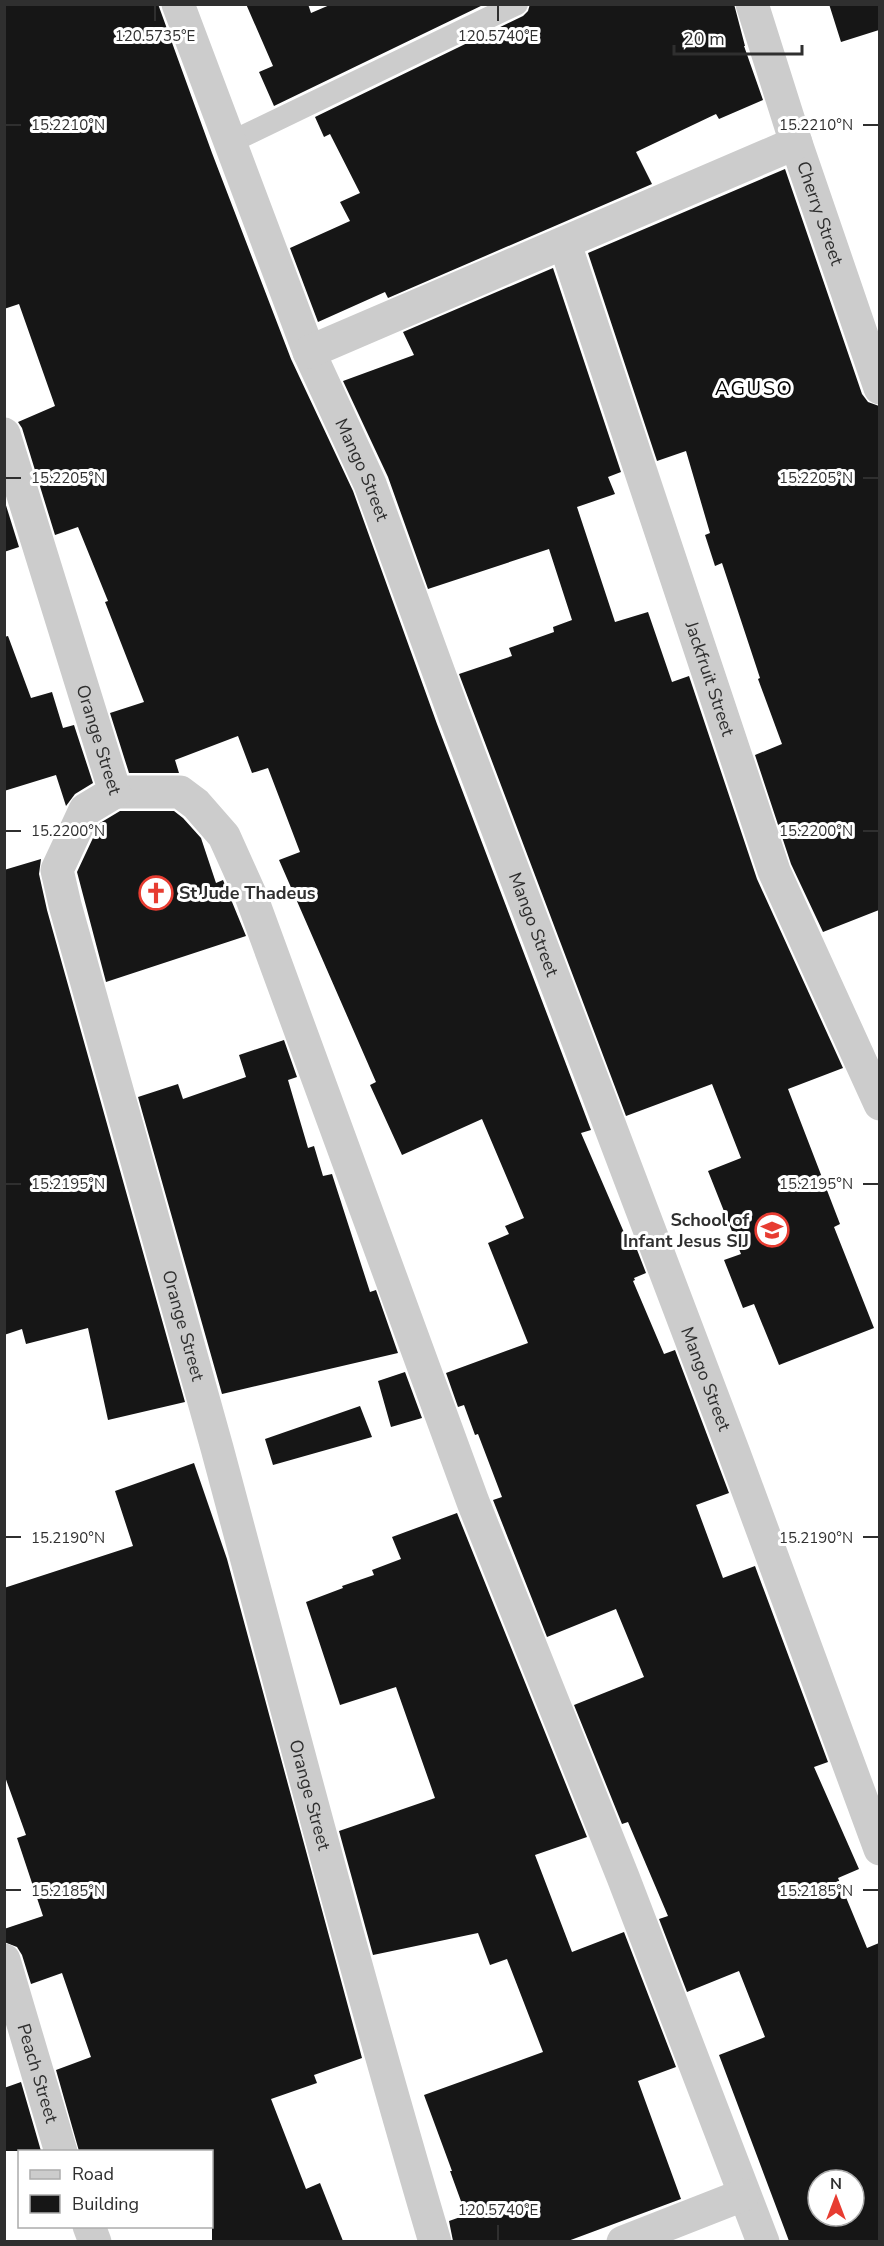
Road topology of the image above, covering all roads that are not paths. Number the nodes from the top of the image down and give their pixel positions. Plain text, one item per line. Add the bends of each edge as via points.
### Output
1 (178, 4) edge
2 (518, 4) edge
3 (752, 4) edge
4 (229, 143) junction
5 (795, 143) junction
6 (565, 244) junction
7 (309, 352) junction
8 (879, 388) edge
9 (4, 434) edge
10 (115, 792) junction
11 (879, 1104) edge
12 (879, 1849) edge
13 (4, 1960) edge
14 (61, 2150) edge
15 (743, 2195) junction
16 (435, 2241) edge
17 (623, 2241) edge
18 (762, 2241) edge

1 - 4 street, Mango Street
2 - 4 lane
3 - 5 street, Cherry Street
4 - 7 street, Mango Street
5 - 6 street
5 - 8 street, Cherry Street
6 - 7 street
6 - 11 street, Jackfruit Street via 774,871
7 - 12 street, Mango Street via 370,484
9 - 10 street, Orange Street
10 - 15 street via 180,792 224,836 247,886 473,1502 623,1877
10 - 16 street, Orange Street via 85,810 57,870
13 - 14 street, Peach Street
15 - 17 street
15 - 18 street

